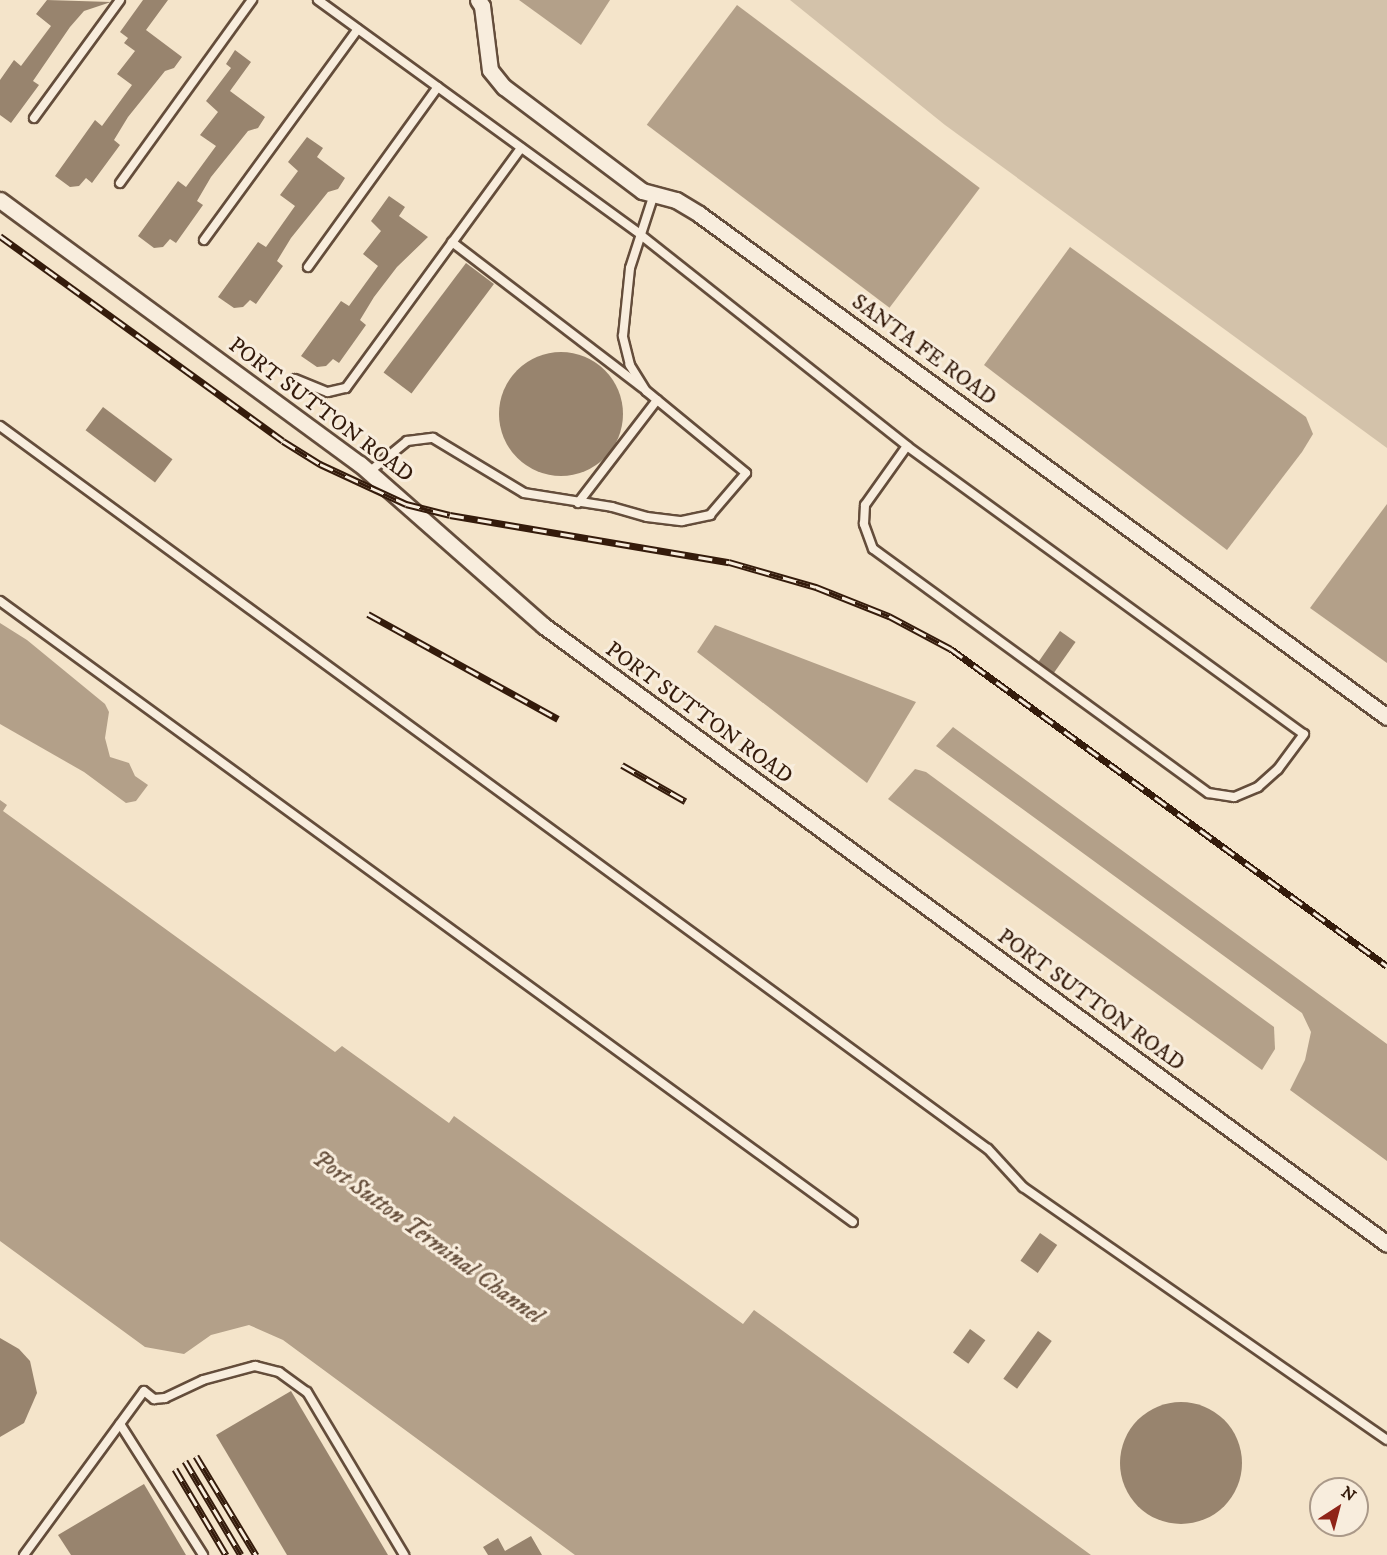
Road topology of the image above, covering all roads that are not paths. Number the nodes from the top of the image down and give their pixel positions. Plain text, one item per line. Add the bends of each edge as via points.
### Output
1 (120, 0) edge
2 (252, 0) edge
3 (318, 0) edge
4 (478, 0) edge
5 (358, 29) junction
6 (438, 87) junction
7 (34, 118) dead end
8 (521, 148) junction
9 (120, 183) dead end
10 (654, 194) junction
11 (0, 200) edge
12 (641, 235) junction
13 (204, 240) dead end
14 (453, 242) junction
15 (308, 267) dead end
16 (296, 379) dead end
17 (646, 391) junction
18 (657, 400) junction
19 (0, 426) edge
20 (907, 446) junction
21 (369, 472) junction
22 (578, 503) junction
23 (0, 601) edge
24 (1387, 717) edge
25 (853, 1222) dead end
26 (1387, 1244) edge
27 (120, 1424) junction
28 (1387, 1440) edge
29 (24, 1555) edge
30 (203, 1555) edge
31 (404, 1555) edge

1 - 7 lane
2 - 9 lane
3 - 5 lane
4 - 10 street, SANTA FE ROAD via 490,70 504,87 642,191
5 - 6 lane
5 - 13 lane
6 - 8 lane
6 - 15 lane
8 - 12 lane
8 - 14 lane
10 - 12 lane
10 - 24 street, SANTA FE ROAD via 699,214
11 - 21 street, PORT SUTTON ROAD
12 - 17 lane via 630,268 623,336 630,365
12 - 20 lane
14 - 16 lane via 346,388 328,392
14 - 17 lane
17 - 18 lane
18 - 22 lane
18 - 22 lane via 746,473 710,515 682,521
19 - 28 lane via 987,1149 1023,1187
20 - 20 lane via 865,505 864,524 873,549 1208,793 1234,797 1258,787 1278,770 1304,734
21 - 22 lane via 407,441 434,438 524,493
21 - 26 street, PORT SUTTON ROAD via 544,626
23 - 25 lane
27 - 29 lane
27 - 30 lane
27 - 31 lane via 144,1391 154,1399 165,1398 203,1380 255,1366 293,1380 307,1392

